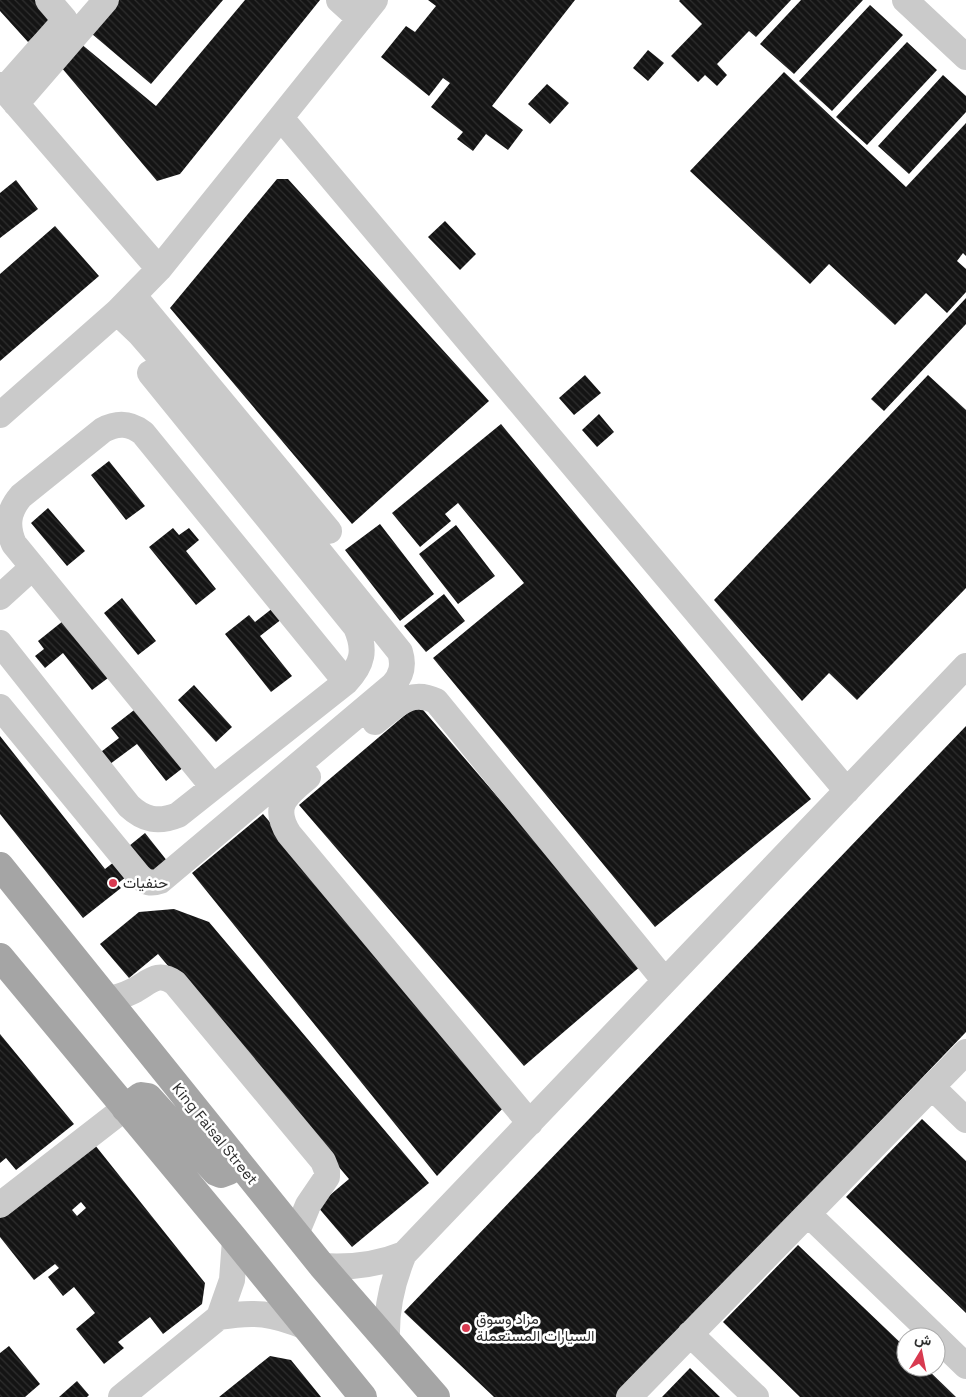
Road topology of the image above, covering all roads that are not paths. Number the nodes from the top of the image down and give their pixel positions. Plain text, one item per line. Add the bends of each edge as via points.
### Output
1 (48, 0) edge
2 (83, 0) edge
3 (106, 0) edge
4 (339, 0) edge
5 (905, 0) edge
6 (368, 9) edge
7 (65, 20) junction
8 (964, 51) edge
9 (7, 93) edge
10 (281, 118) junction
11 (159, 269) junction
12 (119, 310) junction
13 (0, 415) edge
14 (329, 531) dead end
15 (33, 567) junction
16 (0, 597) edge
17 (0, 644) edge
18 (966, 666) edge
19 (346, 682) junction
20 (0, 707) edge
21 (213, 787) junction
22 (847, 791) junction
23 (0, 866) edge
24 (0, 957) edge
25 (665, 981) junction
26 (107, 999) junction
27 (966, 1052) edge
28 (932, 1087) junction
29 (125, 1108) junction
30 (966, 1120) edge
31 (530, 1123) junction
32 (232, 1154) junction
33 (0, 1205) edge
34 (808, 1214) junction
35 (296, 1234) junction
36 (235, 1240) junction
37 (404, 1254) junction
38 (322, 1266) junction
39 (219, 1317) junction
40 (306, 1327) junction
41 (926, 1327) edge
42 (690, 1334) junction
43 (386, 1339) junction
44 (946, 1347) edge
45 (966, 1366) edge
46 (122, 1397) edge
47 (363, 1397) edge
48 (436, 1397) edge
49 (629, 1397) edge
50 (756, 1397) edge

1 - 7 street
2 - 7 street
3 - 9 street
4 - 6 street
5 - 8 street
6 - 10 street
7 - 9 street
9 - 11 street
10 - 11 street
10 - 22 street
11 - 12 street
12 - 13 street
12 - 14 street
12 - 19 street via 128,345 356,627 363,651 355,673
12 - 20 street via 198,401 400,652 403,659 401,674 378,698 154,883 139,876
15 - 16 street
15 - 19 street via 10,534 10,514 14,504 103,430 129,425 143,433
15 - 21 street
17 - 21 street via 137,813 146,818 168,819 178,815
18 - 22 street
19 - 21 street
22 - 25 street
23 - 26 main road, King Faisal Street
24 - 29 main road
25 - 31 street
25 - 31 street via 436,701 427,697 407,698 287,794 281,819 289,834
26 - 32 main road, King Faisal Street
26 - 35 street via 126,995 156,977 170,978 323,1161 327,1177 308,1205
27 - 28 street
28 - 30 street
28 - 34 street
29 - 32 main road via 141,1096 148,1097 216,1172 229,1171
29 - 33 street
29 - 36 main road
31 - 37 street
32 - 35 main road, King Faisal Street
34 - 41 street
34 - 42 street
35 - 38 main road, King Faisal Street
36 - 39 street via 232,1280
36 - 40 main road
37 - 38 street via 364,1266
37 - 43 street via 390,1295
38 - 43 main road, King Faisal Street
39 - 40 street via 264,1313
39 - 46 street
40 - 47 main road
42 - 49 street
42 - 50 street
43 - 48 main road, King Faisal Street
44 - 45 street

